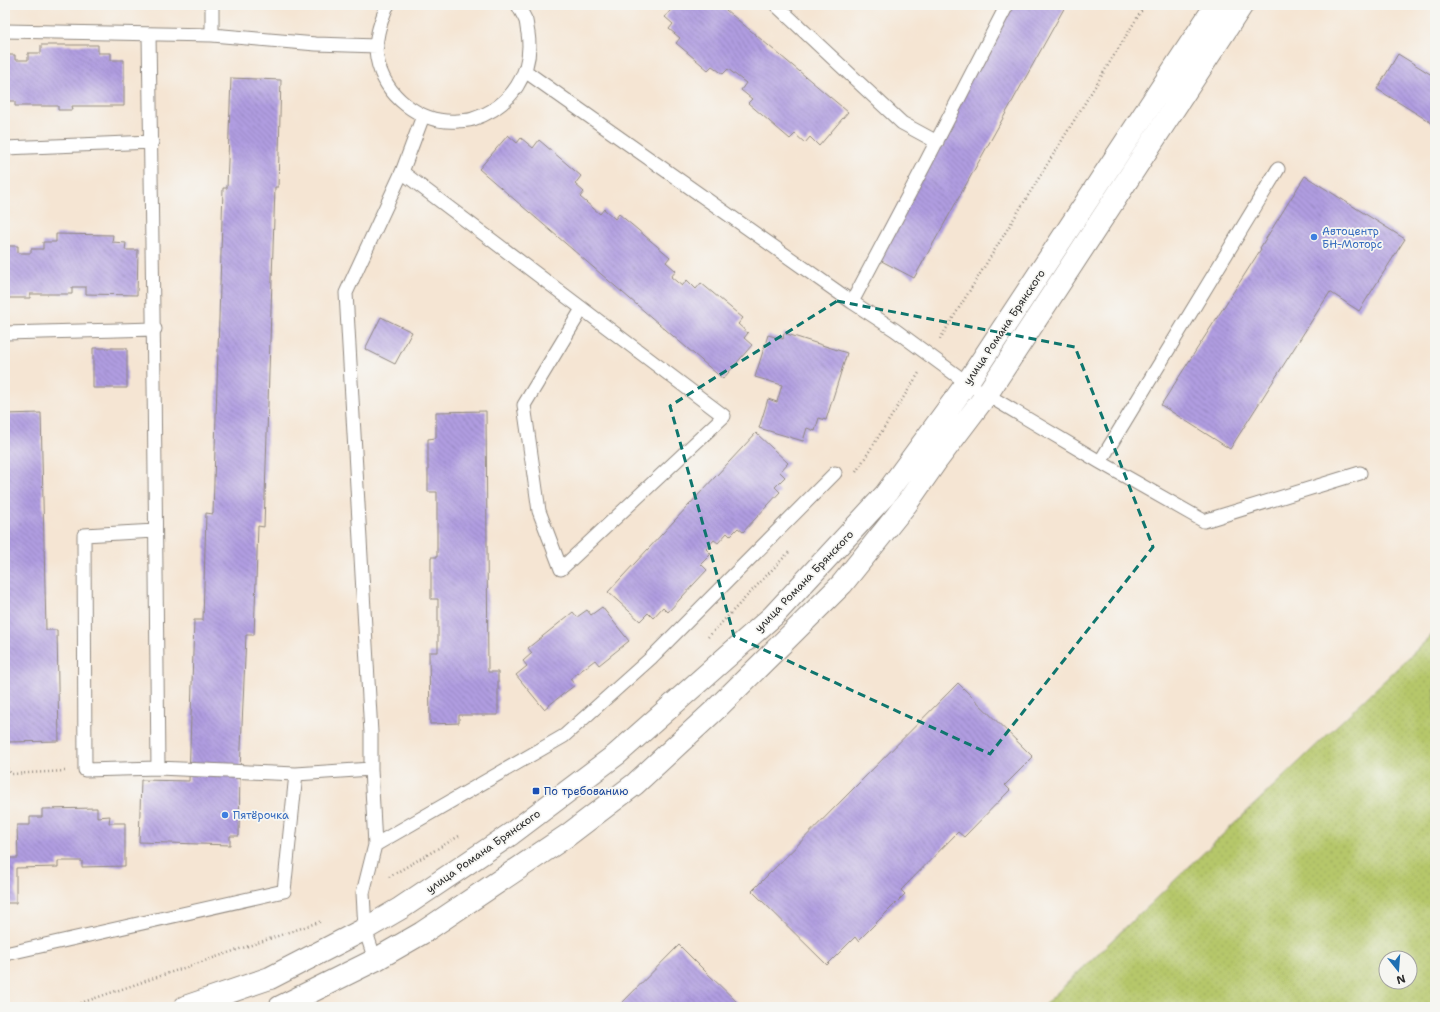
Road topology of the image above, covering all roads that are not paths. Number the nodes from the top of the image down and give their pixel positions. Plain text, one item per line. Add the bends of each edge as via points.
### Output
1 (212, 5) edge
2 (388, 5) edge
3 (518, 5) edge
4 (776, 5) edge
5 (1007, 5) edge
6 (1216, 5) edge
7 (1242, 5) edge
8 (5, 30) edge
9 (149, 34) junction
10 (212, 35) junction
11 (377, 46) junction
12 (526, 71) junction
13 (423, 116) junction
14 (152, 142) junction
15 (937, 142) junction
16 (5, 148) edge
17 (1278, 169) dead end
18 (402, 172) junction
19 (852, 302) junction
20 (582, 308) junction
21 (155, 329) junction
22 (5, 333) edge
23 (968, 383) junction
24 (987, 394) junction
25 (1100, 462) junction
26 (835, 473) dead end
27 (1360, 473) dead end
28 (155, 531) junction
29 (158, 768) junction
30 (371, 769) junction
31 (296, 774) junction
32 (375, 845) junction
33 (365, 929) junction
34 (5, 954) edge
35 (375, 960) junction
36 (185, 1007) edge
37 (280, 1007) edge

1 - 10 lane
2 - 11 lane via 377,32
3 - 12 lane via 526,22 530,46
4 - 15 lane via 902,123
5 - 15 lane
6 - 23 main road, улица Романа Брянского
7 - 24 main road, улица Романа Брянского
8 - 9 lane
9 - 10 lane
9 - 14 lane
10 - 11 lane via 316,44
11 - 13 lane via 377,58 386,82 402,102
12 - 13 lane via 513,93 495,110 472,120 447,122
12 - 19 lane
13 - 18 lane
14 - 16 lane
14 - 21 lane
15 - 19 lane
17 - 25 lane
18 - 20 lane
18 - 30 lane via 346,293
19 - 23 lane via 896,330
20 - 20 lane via 724,416 561,569 539,511 524,405
21 - 22 lane
21 - 28 lane
23 - 24 lane
23 - 33 main road, улица Романа Брянского via 885,494 773,616 617,754 511,834 401,908
24 - 25 lane
24 - 35 main road, улица Романа Брянского via 907,503 842,584 716,709 635,784 568,835 422,933
25 - 27 lane via 1204,521
26 - 32 lane via 652,658 564,736
28 - 29 lane
28 - 29 lane via 84,535 85,770
29 - 31 lane
30 - 31 lane
30 - 32 lane
31 - 34 lane via 284,891
32 - 33 lane via 363,893
33 - 35 lane
33 - 36 main road, улица Романа Брянского via 270,978
35 - 37 main road, улица Романа Брянского

